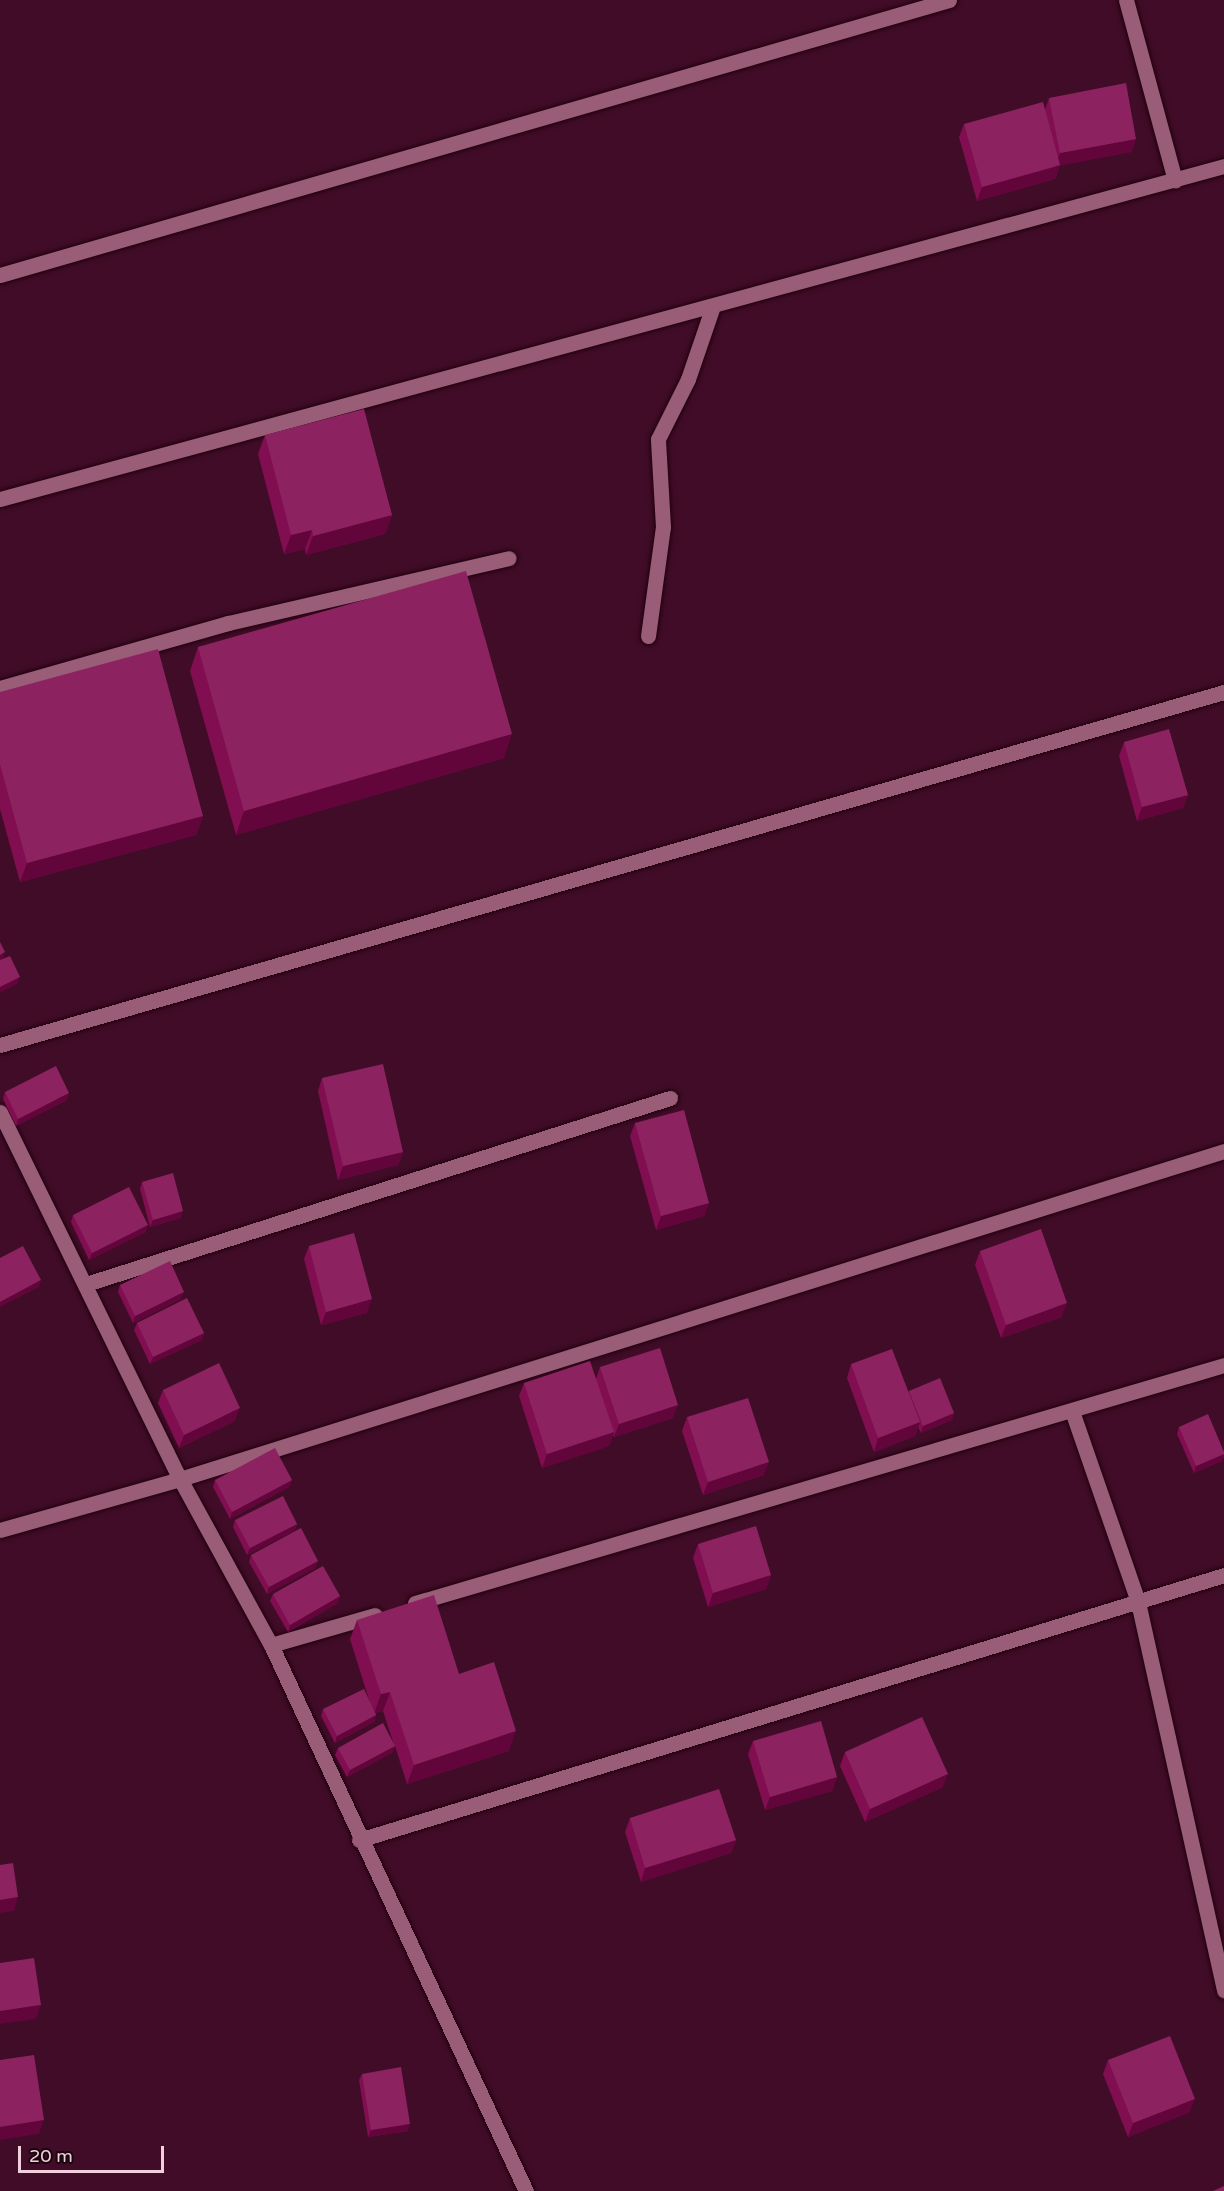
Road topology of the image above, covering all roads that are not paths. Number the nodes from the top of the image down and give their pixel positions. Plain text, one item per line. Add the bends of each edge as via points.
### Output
1 (948, 0) edge
2 (1126, 0) edge
3 (1224, 166) edge
4 (1175, 180) junction
5 (0, 275) edge
6 (712, 309) junction
7 (0, 499) edge
8 (509, 558) dead end
9 (648, 636) dead end
10 (0, 688) edge
11 (1224, 692) edge
12 (0, 1045) edge
13 (670, 1098) dead end
14 (0, 1112) edge
15 (1224, 1151) edge
16 (86, 1284) junction
17 (1224, 1365) edge
18 (1072, 1411) junction
19 (180, 1479) junction
20 (0, 1530) edge
21 (1224, 1575) edge
22 (1138, 1602) junction
23 (271, 1645) junction
24 (358, 1840) junction
25 (1224, 1991) edge
26 (526, 2191) edge

1 - 5 street
2 - 4 street
3 - 4 street
4 - 6 street
6 - 7 street
6 - 9 street via 688,379 658,439 663,528
8 - 10 street via 228,623
11 - 12 street
13 - 16 street
14 - 16 street
15 - 19 street
16 - 19 street
17 - 18 street
18 - 22 street
18 - 23 street
19 - 20 street
19 - 23 street
21 - 22 street
22 - 24 street
22 - 25 street
23 - 24 street
24 - 26 street

